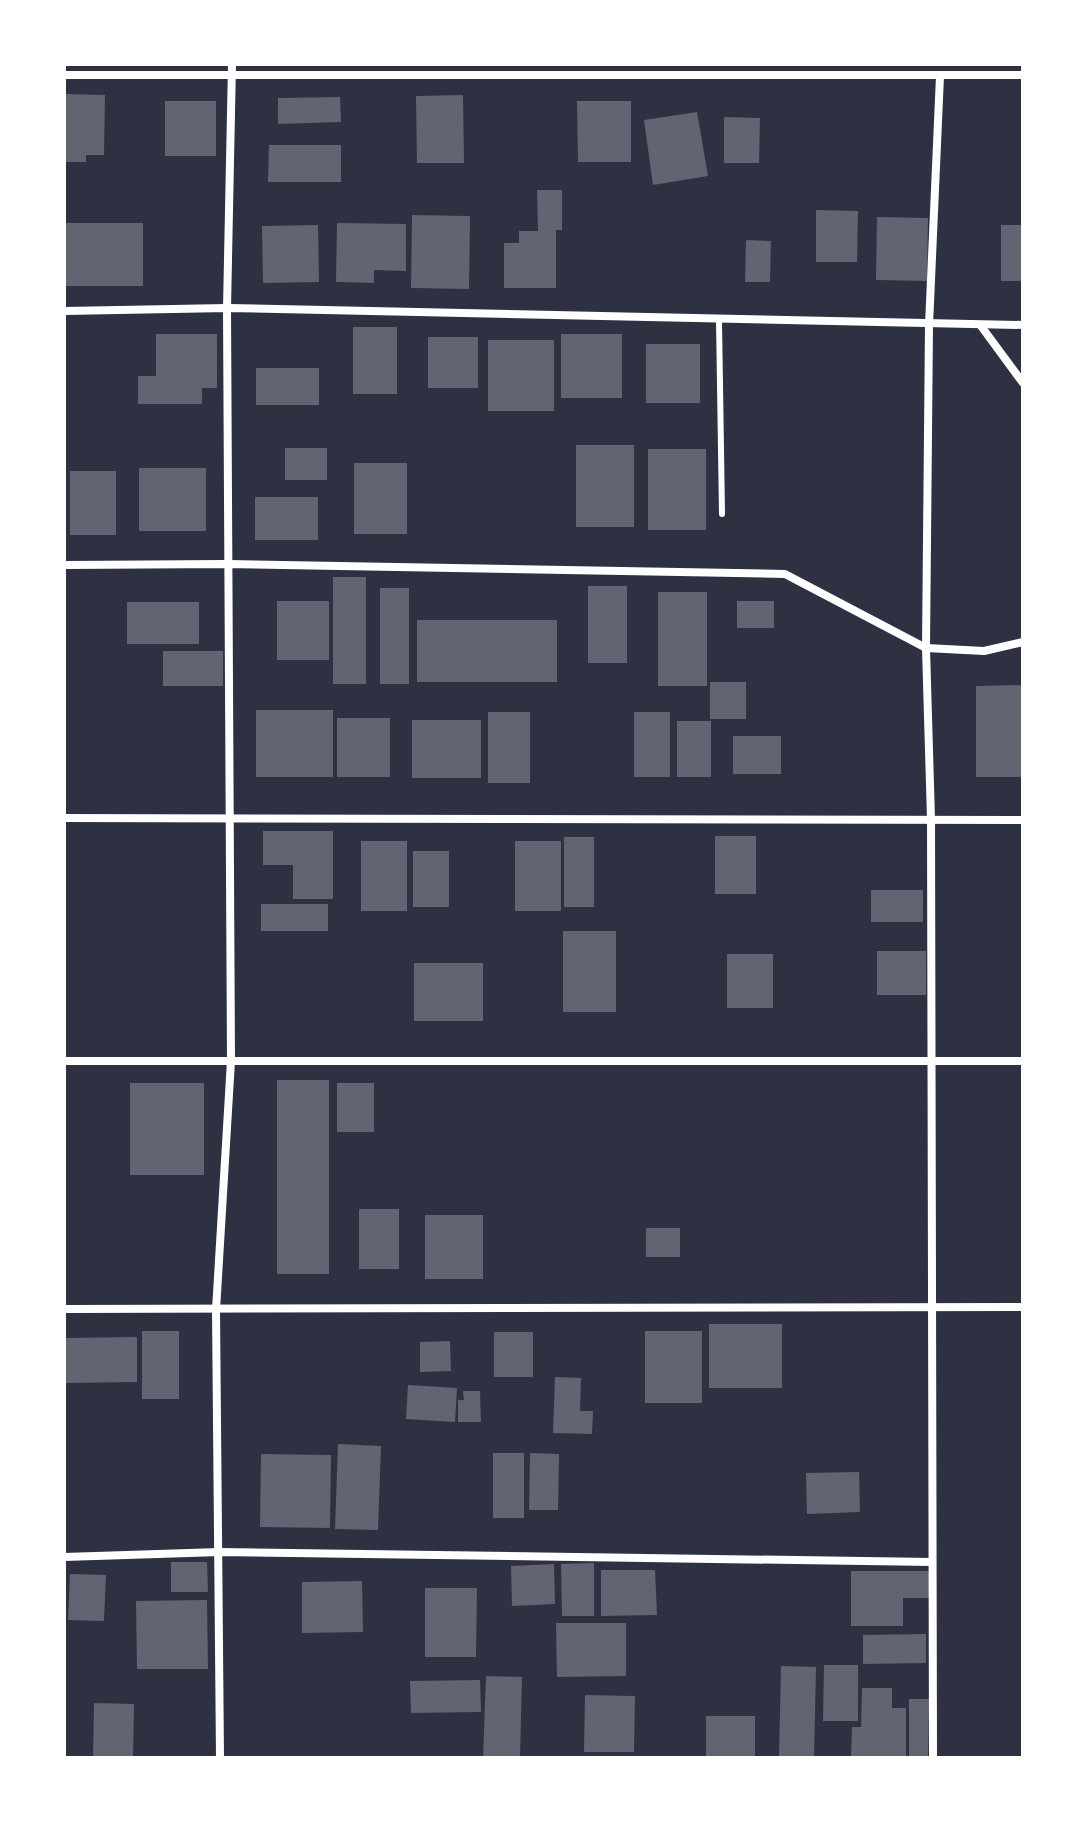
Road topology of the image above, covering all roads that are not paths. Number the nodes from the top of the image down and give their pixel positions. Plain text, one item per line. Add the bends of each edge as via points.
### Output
1 (232, 64) edge
2 (64, 75) edge
3 (1023, 75) edge
4 (232, 76) junction
5 (940, 76) junction
6 (227, 308) junction
7 (64, 311) edge
8 (719, 320) junction
9 (929, 325) junction
10 (1023, 325) edge
11 (981, 326) junction
12 (1023, 383) edge
13 (722, 514) dead end
14 (227, 564) junction
15 (64, 565) edge
16 (1023, 642) edge
17 (926, 648) junction
18 (64, 818) edge
19 (229, 819) junction
20 (931, 819) junction
21 (1023, 820) edge
22 (64, 1061) edge
23 (231, 1061) junction
24 (1023, 1061) edge
25 (931, 1062) junction
26 (1023, 1307) edge
27 (932, 1308) junction
28 (64, 1309) edge
29 (216, 1310) junction
30 (220, 1552) junction
31 (64, 1557) edge
32 (932, 1562) junction
33 (220, 1758) edge
34 (933, 1758) edge

1 - 4 street
2 - 4 street
3 - 5 street
4 - 5 street
4 - 6 street
5 - 9 street
6 - 7 street
6 - 8 street
6 - 14 street
8 - 9 street
8 - 13 lane
9 - 11 street
9 - 17 street
10 - 11 street
11 - 12 street
14 - 15 street
14 - 17 street via 785,574
14 - 19 street
16 - 17 street via 984,651
17 - 20 street
18 - 19 street
19 - 20 street
19 - 23 street
20 - 21 street
20 - 25 street
22 - 23 street
23 - 25 street
23 - 29 street
24 - 25 street
25 - 27 street
26 - 27 street
27 - 29 street
27 - 32 street
28 - 29 street
29 - 30 street
30 - 31 street
30 - 32 street
30 - 33 street
32 - 34 street

